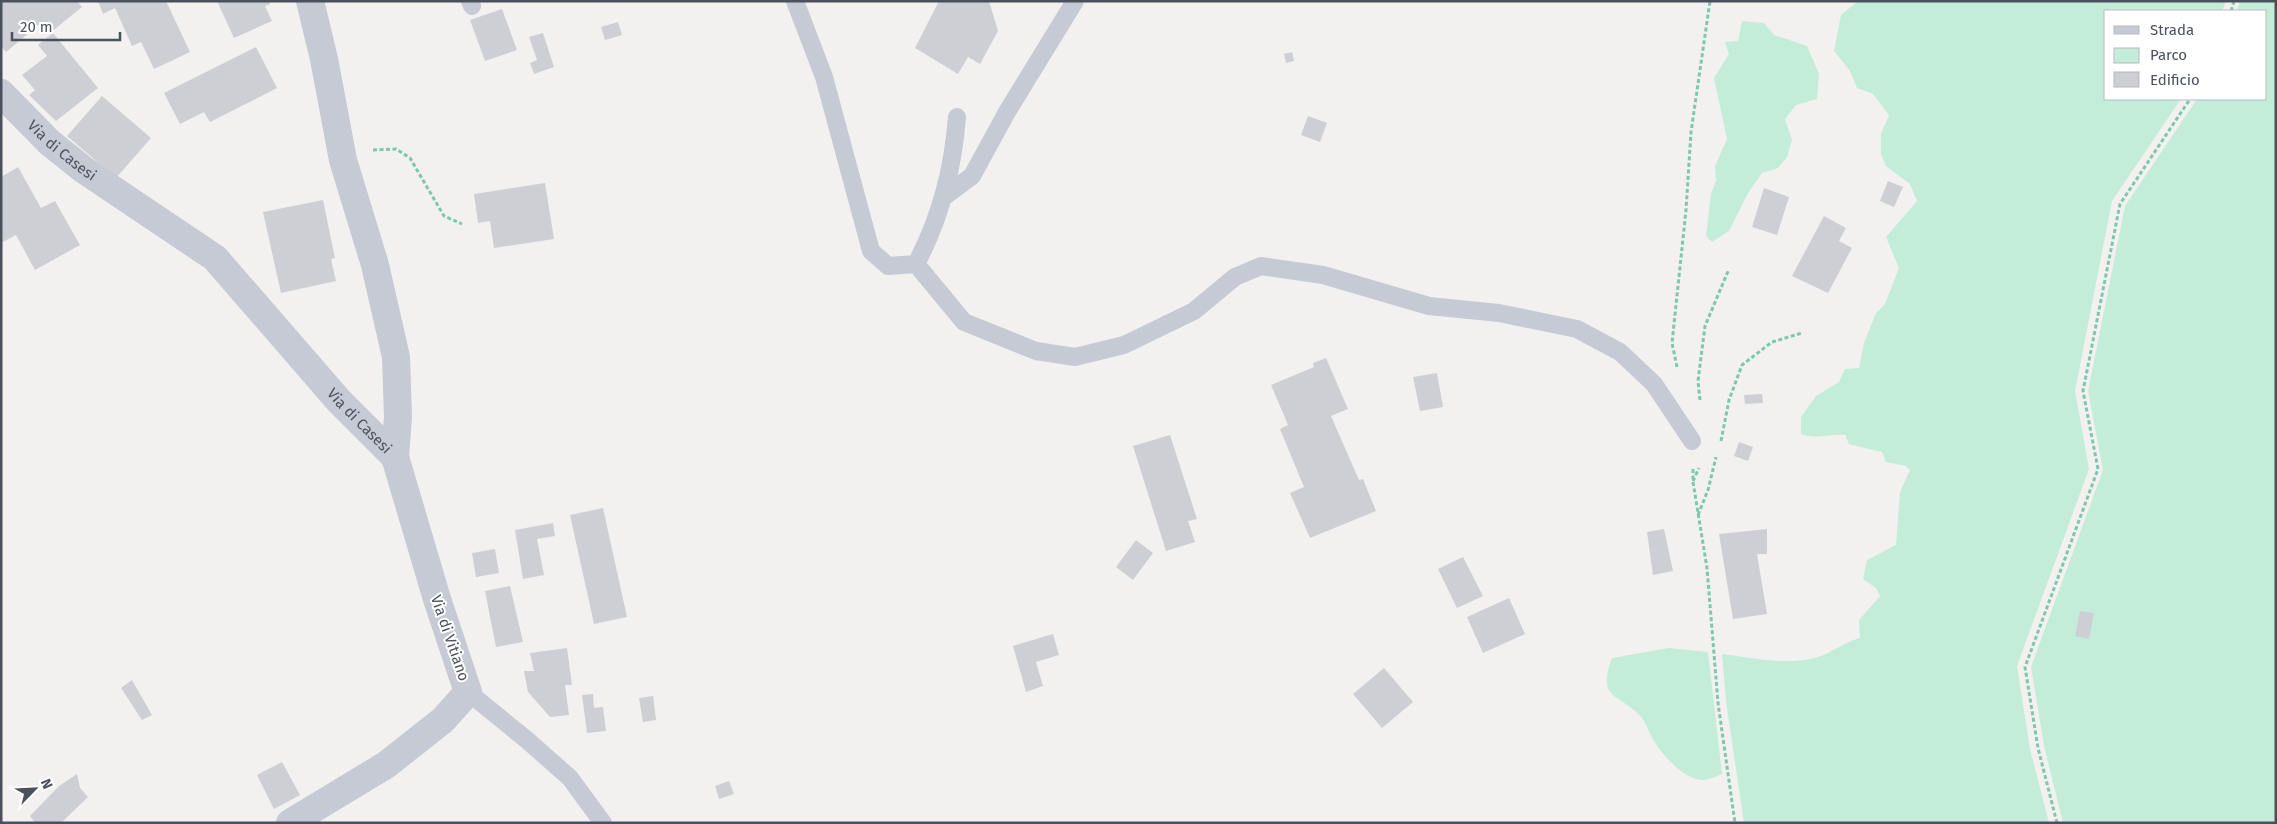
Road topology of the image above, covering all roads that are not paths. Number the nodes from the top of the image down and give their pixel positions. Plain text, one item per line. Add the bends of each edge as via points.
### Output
1 (310, 1) edge
2 (795, 1) edge
3 (1075, 1) edge
4 (1, 93) edge
5 (957, 117) dead end
6 (945, 196) junction
7 (916, 264) junction
8 (1692, 442) dead end
9 (395, 457) junction
10 (468, 692) junction
11 (290, 823) edge
12 (603, 823) edge

1 - 9 street, Via di Casesi via 343,160 376,265 396,357 398,416
2 - 7 lane via 824,77 871,251 888,266
3 - 6 lane via 972,176
4 - 9 street, Via di Casesi via 49,142 84,170 215,258 339,400
5 - 6 lane
6 - 7 lane via 931,236
7 - 8 lane via 964,322 1036,351 1075,357 1124,345 1194,311 1235,277 1260,266 1324,275 1430,306 1499,313 1577,329 1620,352 1654,384
9 - 10 street, Via di Vitiano
10 - 11 street, Via di Vitiano via 443,720 386,765
10 - 12 lane via 570,778

